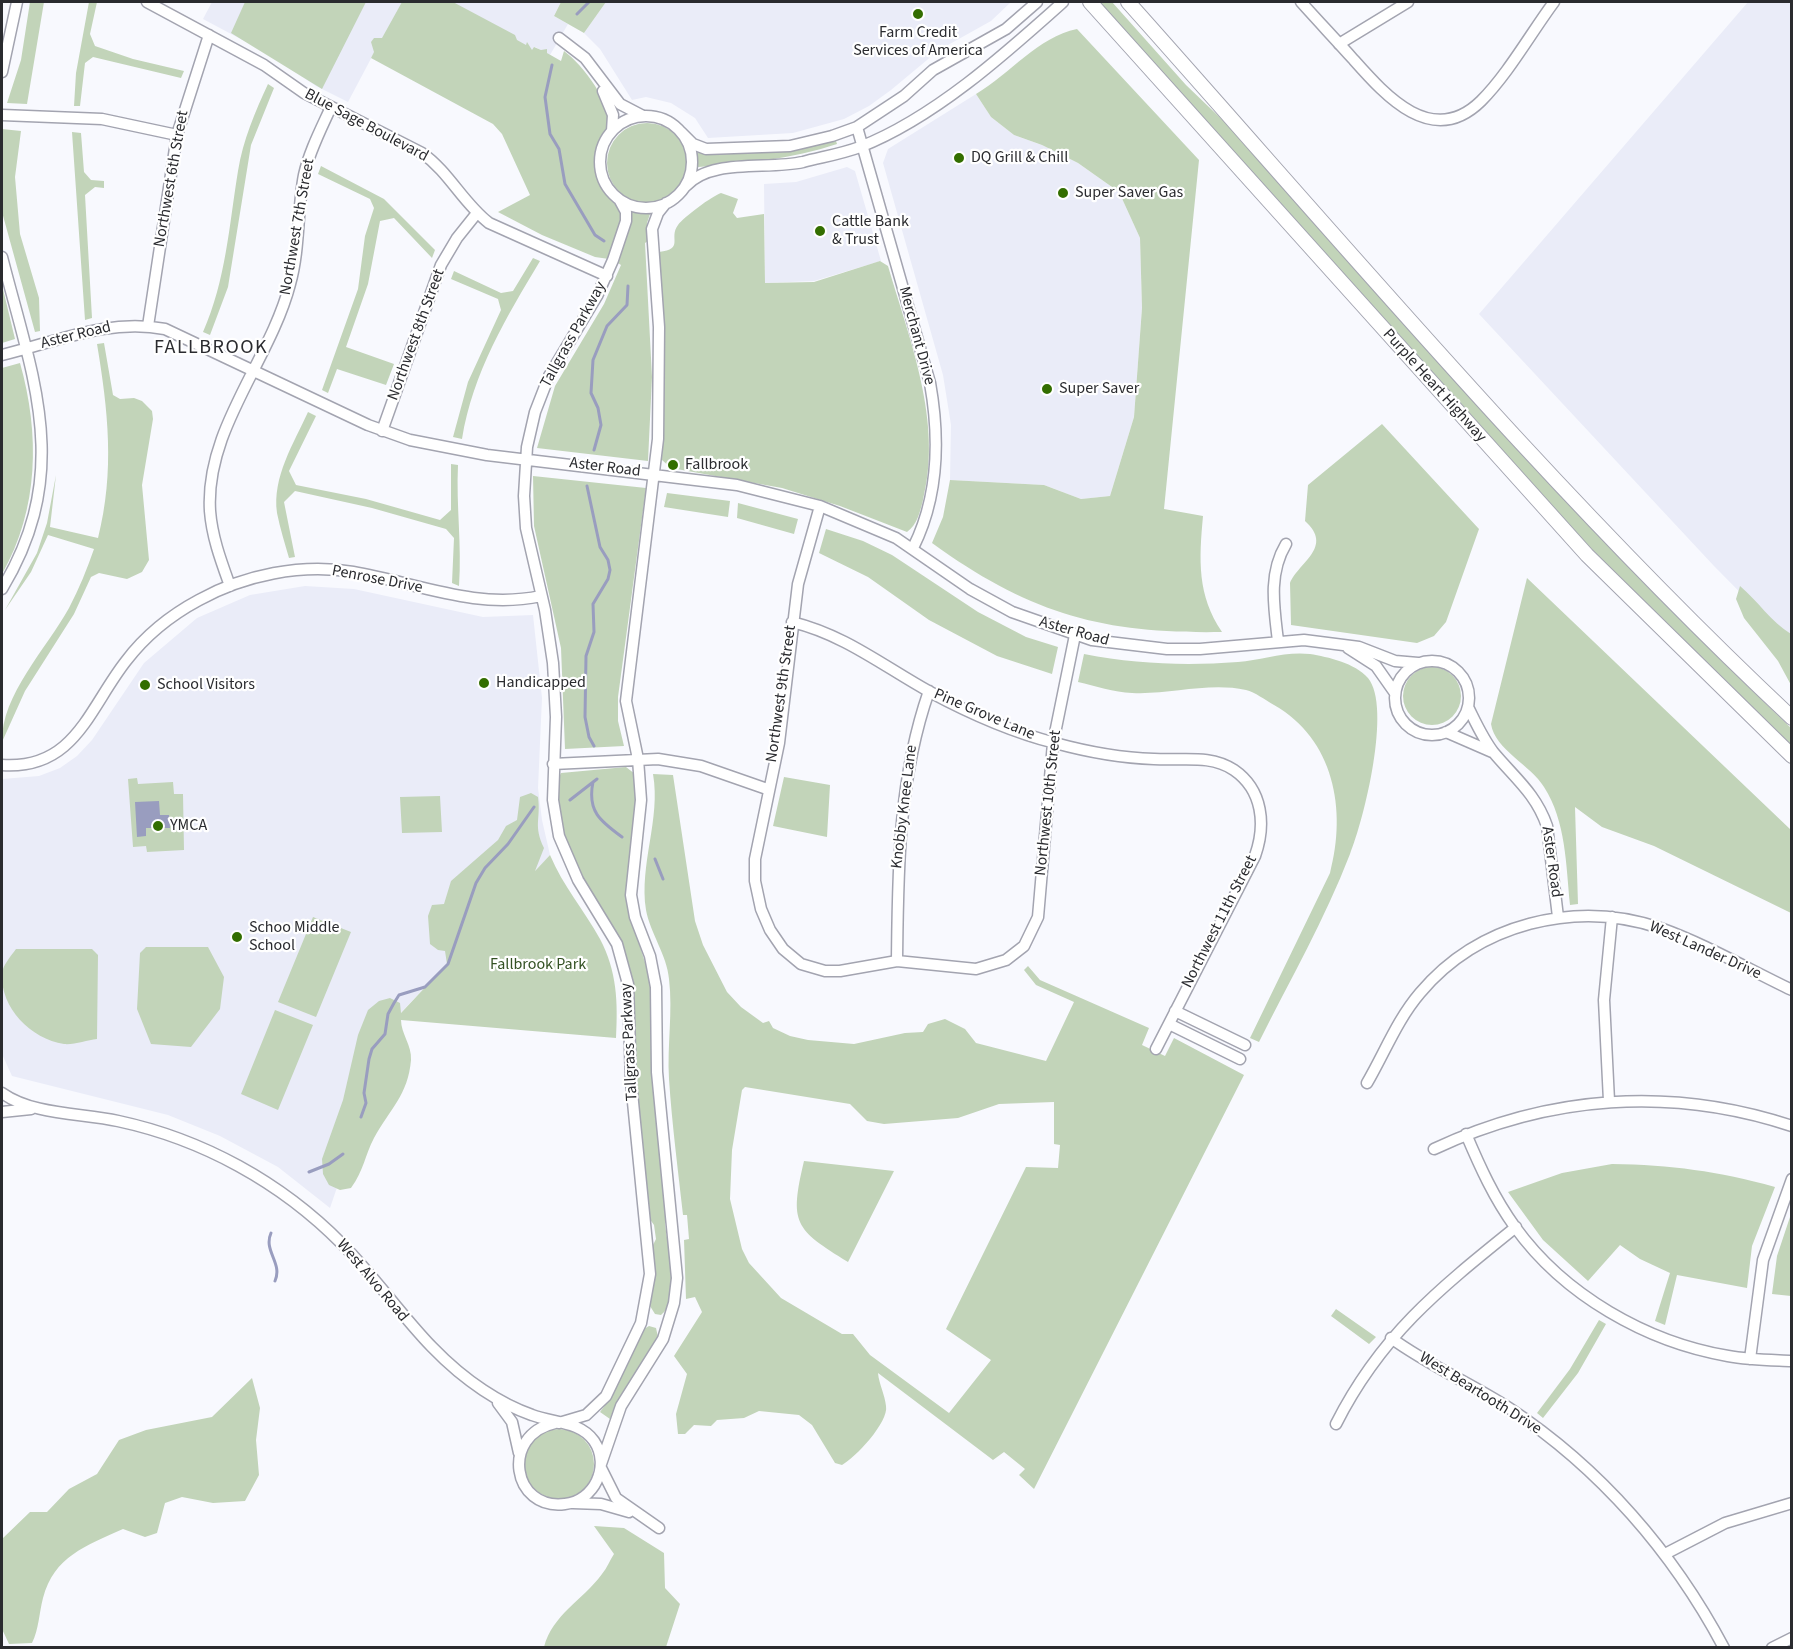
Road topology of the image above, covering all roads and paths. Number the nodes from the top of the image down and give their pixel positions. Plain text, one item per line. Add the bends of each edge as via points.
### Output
1 (17, 2) edge
2 (147, 2) edge
3 (1036, 2) edge
4 (1063, 2) edge
5 (1090, 2) edge
6 (1128, 2) edge
7 (1301, 2) edge
8 (1408, 2) edge
9 (1554, 2) edge
10 (209, 35) junction
11 (559, 38) dead end
12 (1339, 44) junction
13 (592, 66) junction
14 (2, 72) edge
15 (331, 107) junction
16 (2, 115) edge
17 (643, 116) junction
18 (856, 127) junction
19 (612, 131) junction
20 (681, 132) junction
21 (177, 135) junction
22 (862, 146) junction
23 (686, 186) junction
24 (619, 199) junction
25 (666, 203) junction
26 (477, 213) junction
27 (2, 257) edge
28 (607, 276) junction
29 (148, 326) junction
30 (25, 349) junction
31 (2, 355) edge
32 (254, 370) junction
33 (382, 430) junction
34 (526, 459) junction
35 (654, 474) junction
36 (820, 506) junction
37 (1286, 544) dead end
38 (913, 548) junction
39 (230, 586) junction
40 (2, 589) edge
41 (541, 596) junction
42 (792, 622) junction
43 (1075, 635) junction
44 (1278, 640) junction
45 (1345, 647) junction
46 (1418, 663) junction
47 (929, 691) junction
48 (1395, 693) junction
49 (1468, 707) junction
50 (1791, 718) edge
51 (1446, 732) junction
52 (1053, 743) junction
53 (1495, 753) junction
54 (1791, 756) edge
55 (638, 759) junction
56 (553, 764) junction
57 (2, 765) edge
58 (767, 789) junction
59 (1253, 790) joint
60 (1558, 917) junction
61 (1612, 917) junction
62 (897, 961) junction
63 (1791, 990) edge
64 (1175, 1011) junction
65 (1169, 1024) junction
66 (1245, 1045) dead end
67 (1156, 1049) dead end
68 (1240, 1059) dead end
69 (1367, 1083) dead end
70 (2, 1093) edge
71 (1609, 1101) junction
72 (53, 1110) junction
73 (2, 1112) edge
74 (1791, 1126) edge
75 (1466, 1134) junction
76 (1434, 1149) dead end
77 (1791, 1179) edge
78 (1516, 1227) junction
79 (1391, 1338) junction
80 (1750, 1359) junction
81 (1791, 1361) edge
82 (484, 1391) junction
83 (557, 1423) junction
84 (1336, 1424) dead end
85 (519, 1458) junction
86 (601, 1466) junction
87 (571, 1503) junction
88 (1791, 1503) edge
89 (638, 1514) junction
90 (659, 1528) dead end
91 (1665, 1554) junction
92 (1791, 1638) edge
93 (1724, 1647) edge
94 (1772, 1647) edge

1 - 14 street
2 - 10 street, Blue Sage Boulevard
3 - 18 street via 1006,29 933,70 904,96
4 - 22 street via 994,62 915,120
5 - 54 main road, Purple Heart Highway via 1533,496 1664,633
6 - 50 main road, Purple Heart Highway via 1542,465 1679,609
7 - 12 street
8 - 12 street
9 - 12 street via 1480,101 1458,116 1420,116 1397,105
10 - 15 street, Blue Sage Boulevard
10 - 21 street, Northwest 6th Street
11 - 13 street
13 - 17 street via 620,104
13 - 19 street via 611,109
15 - 26 street, Blue Sage Boulevard via 429,158
15 - 32 street, Northwest 7th Street via 307,164 290,285
16 - 21 street via 102,119
17 - 19 street via 626,120
17 - 20 street via 660,118
18 - 20 street via 790,146 723,149 700,148
18 - 22 street, Merchant Drive
19 - 24 street via 601,154 601,171
20 - 23 street via 690,146 692,162
21 - 29 street, Northwest 6th Street
22 - 23 street via 791,165 706,171
22 - 38 street, Merchant Drive via 930,383 934,409 932,497
23 - 25 street
24 - 25 street via 642,208
24 - 28 street, Tallgrass Parkway via 626,221
25 - 35 street, Tallgrass Parkway via 652,229 660,368
26 - 28 street, Blue Sage Boulevard via 511,234
26 - 33 street, Northwest 8th Street via 453,244 437,275
27 - 30 street
28 - 34 street, Tallgrass Parkway via 549,376 531,427
29 - 30 street, Aster Road via 103,328
29 - 32 street, Aster Road via 178,333
30 - 31 street, Aster Road
30 - 40 street via 42,426 41,480 29,531
32 - 33 street, Aster Road
32 - 39 street, Northwest 7th Street via 221,441 211,483 214,538
33 - 34 street, Aster Road via 440,448
34 - 35 street, Aster Road
34 - 41 street, Tallgrass Parkway via 524,512
35 - 36 street, Aster Road via 736,485
35 - 55 street, Tallgrass Parkway via 626,701
36 - 38 street, Aster Road via 879,529
36 - 42 street, Northwest 9th Street via 805,554
37 - 44 street via 1273,575
38 - 43 street, Aster Road via 993,602
39 - 41 street, Penrose Drive via 294,570 319,569 351,571 477,600
39 - 57 street, Penrose Drive via 198,600 152,633 120,669 85,725 62,749 37,762
41 - 56 street, Tallgrass Parkway via 553,663
42 - 47 street, Pine Grove Lane via 846,641
42 - 58 street, Northwest 9th Street via 778,743
43 - 44 street, Aster Road via 1167,650
43 - 52 street, Northwest 10th Street
44 - 45 street, Aster Road
45 - 46 street, Aster Road
45 - 48 street, Aster Road via 1376,666
46 - 48 street via 1402,675
46 - 49 street via 1438,661 1456,670 1467,686
47 - 52 street, Pine Grove Lane via 987,720
47 - 62 street, Knobby Knee Lane via 914,738 899,834
48 - 51 street via 1399,715 1406,724 1425,734
49 - 51 street via 1456,726
49 - 53 street, Aster Road
51 - 53 street, Aster Road
52 - 59 street, Pine Grove Lane via 1115,755 1216,762 1237,772
52 - 62 street, Northwest 10th Street via 1038,916 1029,940 1006,960 976,969
53 - 60 street, Aster Road via 1543,813
55 - 56 street
55 - 58 street via 700,766
55 - 86 street, Tallgrass Parkway via 641,800 631,895 656,987 657,1072 677,1278 663,1340 621,1406
56 - 83 street, Tallgrass Parkway via 553,800 562,844 578,880 617,944 628,984 631,1082 650,1274 641,1323 606,1396 586,1415
58 - 62 street, Northwest 9th Street via 757,841 756,881 761,909 783,949 801,964 825,971
59 - 64 street, Northwest 11th Street via 1262,824 1255,856
60 - 61 street, West Lander Drive
60 - 69 street, West Lander Drive via 1498,934 1443,969 1404,1015
61 - 63 street, West Lander Drive via 1671,932
61 - 71 street via 1604,1000
64 - 65 street, Northwest 11th Street
64 - 66 street
65 - 67 street, Northwest 11th Street
65 - 68 street
70 - 72 street, West Alvo Road
71 - 74 street via 1705,1104
71 - 75 street via 1545,1110
72 - 73 street, West Alvo Road
72 - 82 street, West Alvo Road via 164,1133 220,1156 261,1179 324,1226 420,1335
75 - 76 street
75 - 78 street via 1490,1186
77 - 80 street via 1762,1260
78 - 79 street via 1414,1313
78 - 80 street via 1561,1276 1614,1314 1677,1343
79 - 84 street via 1358,1382
79 - 91 street, West Beartooth Drive via 1551,1438 1621,1503
80 - 81 street
82 - 83 street, West Alvo Road via 522,1412
82 - 85 street, West Alvo Road via 512,1422
83 - 85 street via 531,1434
83 - 86 street via 576,1426 589,1435 598,1449
85 - 87 street via 520,1476 536,1498 553,1504
86 - 87 street via 591,1490
86 - 89 street via 616,1497
87 - 89 street via 601,1504
88 - 91 street via 1725,1523
89 - 90 street
91 - 93 street, West Beartooth Drive
92 - 94 street

